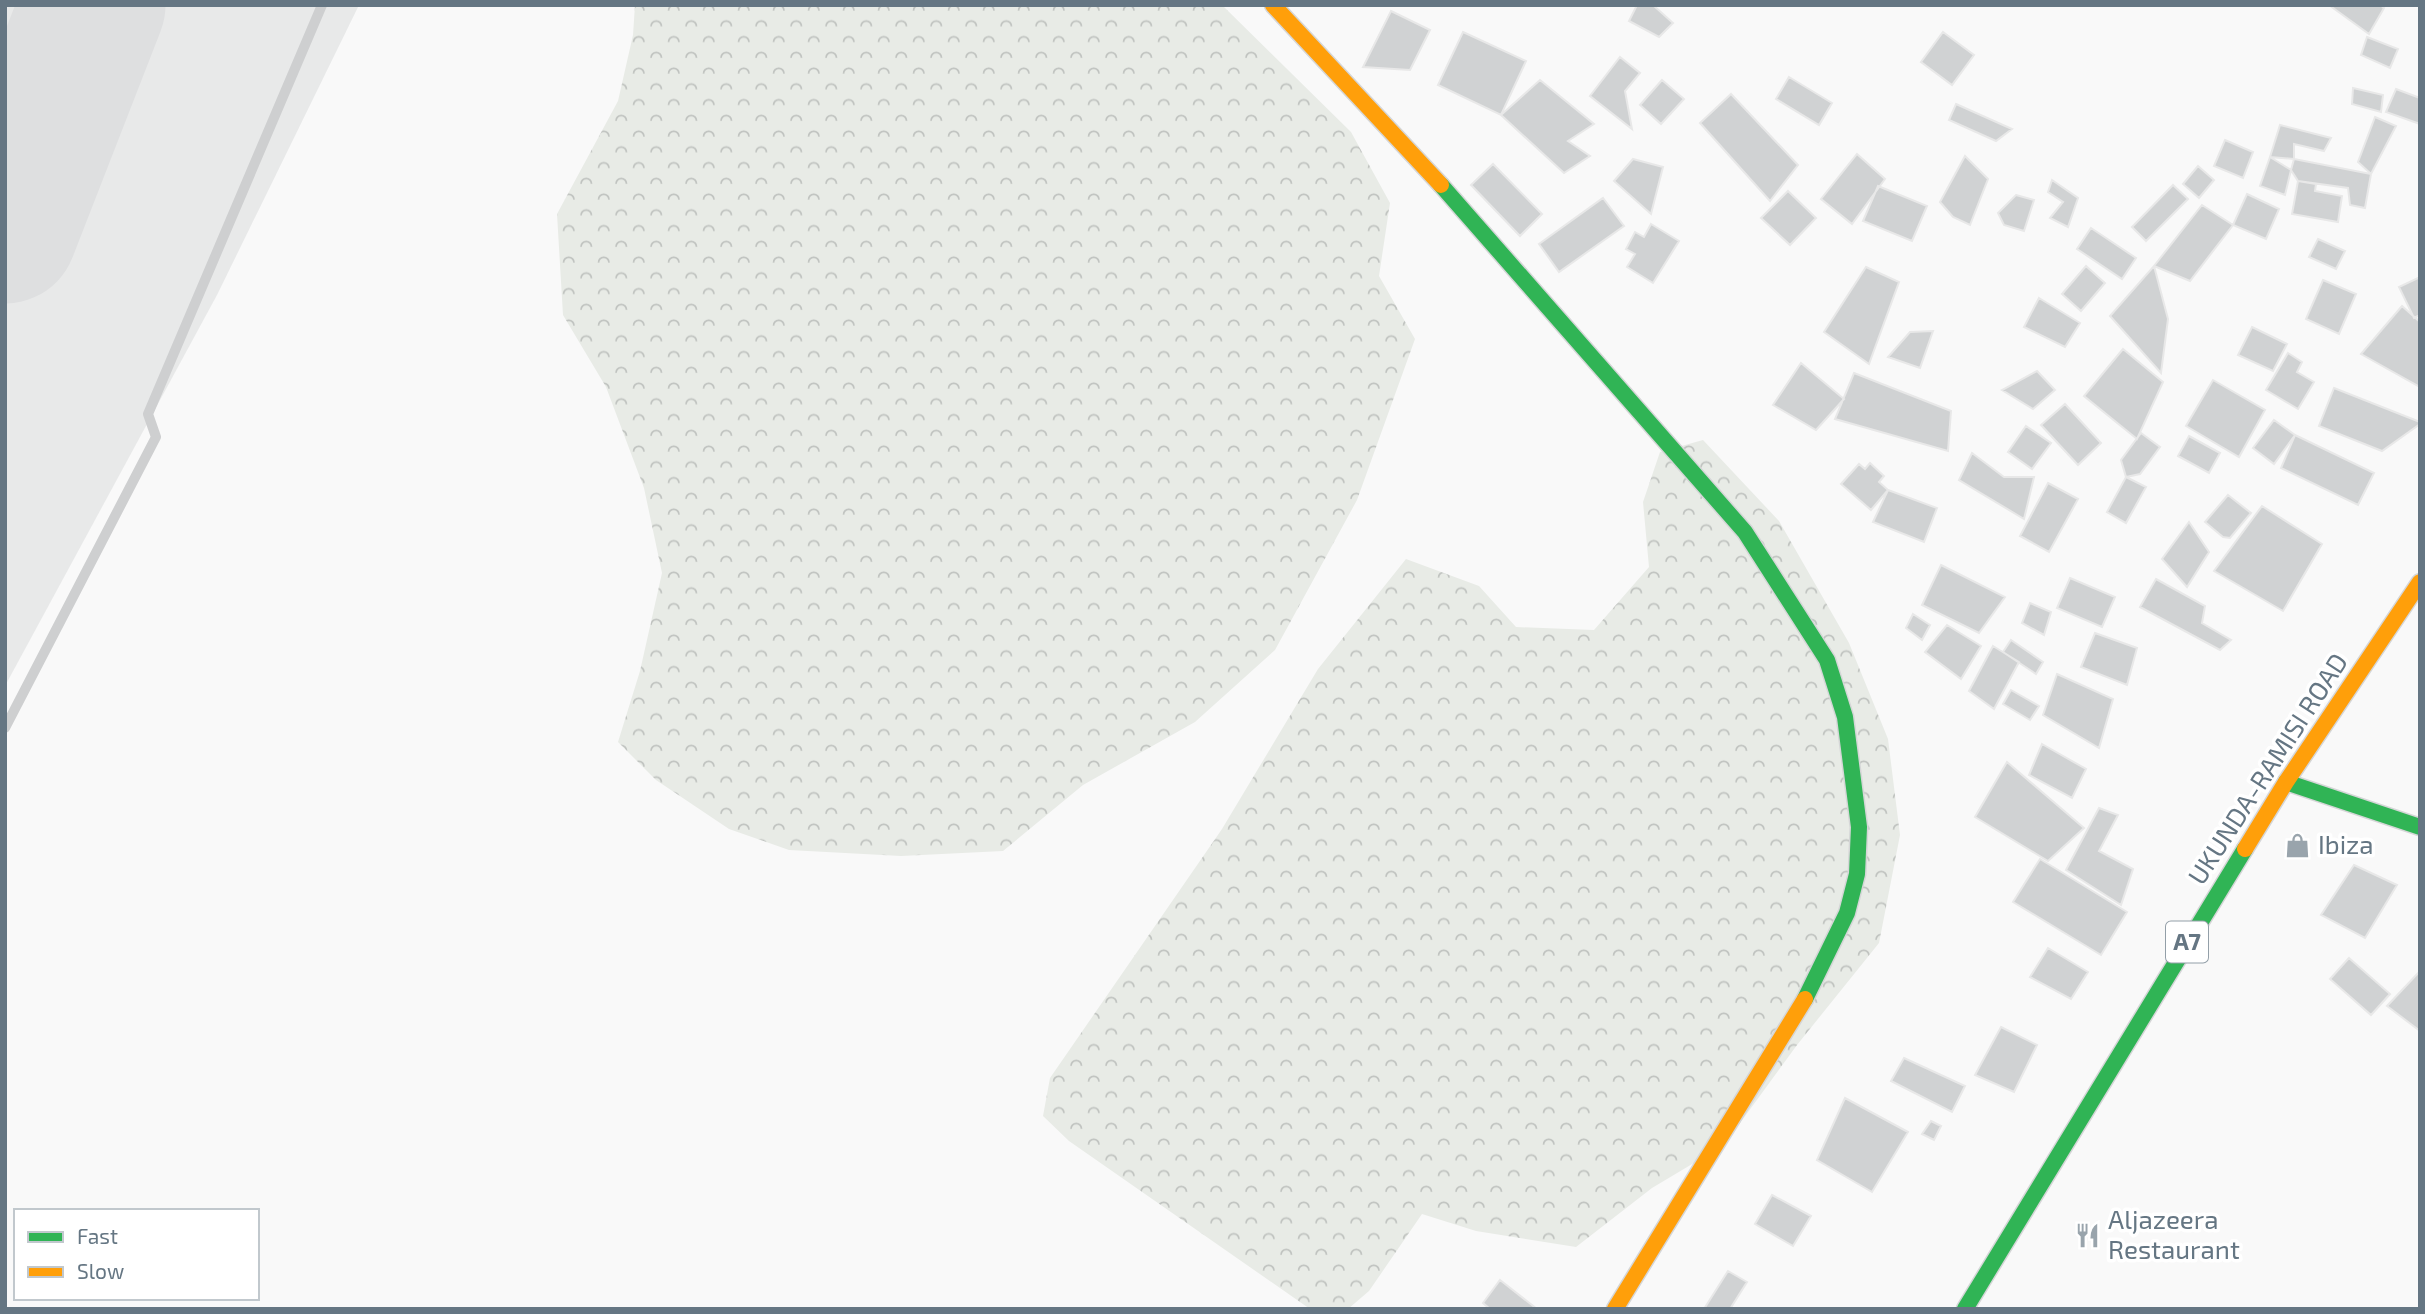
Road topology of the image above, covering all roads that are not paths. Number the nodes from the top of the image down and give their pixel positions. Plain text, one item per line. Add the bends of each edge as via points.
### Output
1 (322, 5) edge
2 (1273, 5) edge
3 (2420, 582) edge
4 (5, 728) edge
5 (2286, 782) junction
6 (2420, 827) edge
7 (1615, 1309) edge
8 (1965, 1309) edge

1 - 4 lane via 148,414 156,437
2 - 7 main road via 1456,201 1745,533 1827,660 1845,717 1859,827 1857,874 1847,914 1816,980
3 - 5 main road, UKUNDA-RAMISI ROAD / A7
5 - 6 main road
5 - 8 main road, UKUNDA-RAMISI ROAD / A7

